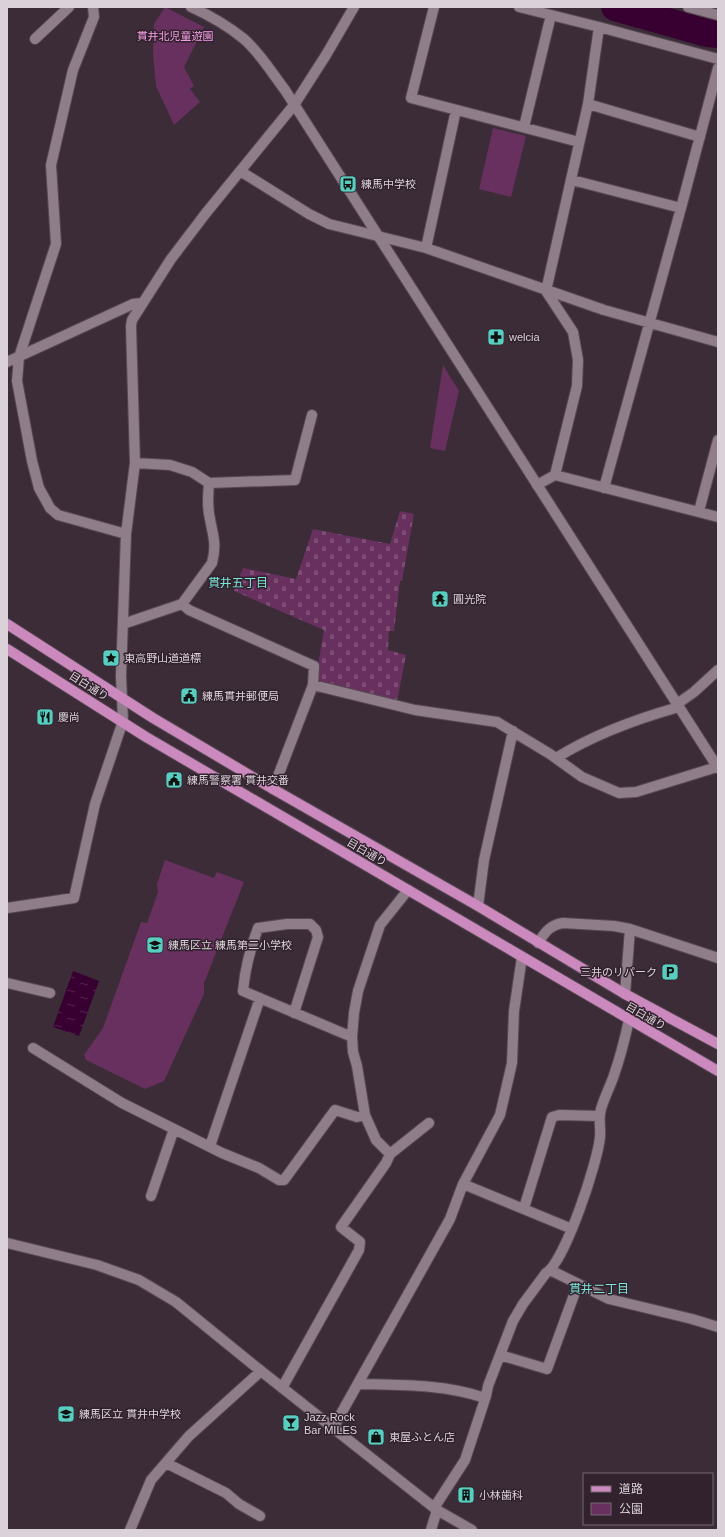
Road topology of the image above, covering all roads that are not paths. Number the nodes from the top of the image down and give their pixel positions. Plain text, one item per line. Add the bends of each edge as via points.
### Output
1 (69, 7) edge
2 (93, 7) edge
3 (191, 7) edge
4 (354, 7) edge
5 (434, 7) edge
6 (519, 7) edge
7 (688, 7) edge
8 (551, 15) junction
9 (718, 15) edge
10 (599, 27) junction
11 (34, 38) dead end
12 (718, 59) edge
13 (718, 68) edge
14 (588, 104) junction
15 (294, 105) junction
16 (456, 110) junction
17 (524, 127) junction
18 (700, 137) junction
19 (579, 142) junction
20 (240, 170) junction
21 (572, 180) junction
22 (681, 208) junction
23 (376, 236) junction
24 (426, 248) junction
25 (546, 291) junction
26 (142, 303) junction
27 (649, 322) junction
28 (718, 342) edge
29 (19, 357) junction
30 (7, 362) edge
31 (312, 415) dead end
32 (718, 440) edge
33 (135, 463) junction
34 (555, 475) junction
35 (209, 483) junction
36 (537, 486) junction
37 (604, 488) junction
38 (698, 512) junction
39 (718, 517) edge
40 (126, 534) junction
41 (182, 604) junction
42 (7, 624) edge
43 (123, 624) junction
44 (7, 649) edge
45 (718, 670) edge
46 (313, 685) junction
47 (122, 698) junction
48 (678, 705) junction
49 (123, 722) junction
50 (513, 731) junction
51 (556, 758) junction
52 (717, 765) edge
53 (273, 788) junction
54 (408, 890) junction
55 (478, 906) junction
56 (7, 908) edge
57 (630, 929) junction
58 (538, 943) junction
59 (522, 957) junction
60 (718, 958) edge
61 (7, 984) edge
62 (50, 992) dead end
63 (625, 994) junction
64 (260, 998) junction
65 (294, 1012) junction
66 (629, 1020) junction
67 (352, 1037) junction
68 (718, 1044) edge
69 (33, 1048) dead end
70 (718, 1071) edge
71 (365, 1115) junction
72 (600, 1116) junction
73 (429, 1124) dead end
74 (174, 1129) junction
75 (210, 1146) junction
76 (390, 1154) junction
77 (463, 1184) junction
78 (151, 1196) dead end
79 (524, 1208) junction
80 (572, 1229) junction
81 (7, 1243) edge
82 (550, 1270) junction
83 (578, 1284) junction
84 (718, 1327) edge
85 (500, 1355) junction
86 (261, 1371) junction
87 (358, 1384) junction
88 (282, 1388) junction
89 (485, 1398) junction
90 (333, 1428) junction
91 (166, 1463) junction
92 (435, 1509) junction
93 (260, 1516) dead end
94 (130, 1530) edge
95 (431, 1530) edge
96 (472, 1530) edge

1 - 11 street
2 - 29 street via 94,17 73,70 51,165 56,244
3 - 15 street via 244,40
4 - 15 street
5 - 16 street via 411,98
6 - 8 street
7 - 9 street
8 - 10 street
8 - 17 street
10 - 12 street
10 - 14 street
13 - 18 street
14 - 18 street
14 - 19 street
15 - 20 street
15 - 23 street
16 - 17 street
16 - 24 street
17 - 19 street
18 - 22 street
19 - 21 street
20 - 23 street via 329,224
20 - 26 street via 175,253
21 - 22 street
21 - 25 street
22 - 27 street
23 - 24 street
23 - 36 street
24 - 25 street
25 - 27 street
25 - 34 street via 573,332 578,360 577,386
26 - 29 street via 133,304
26 - 33 street via 131,326
27 - 28 street
27 - 37 street
29 - 30 street
29 - 40 street via 16,380 32,461 45,501 58,515
31 - 35 street via 295,480
32 - 38 street
33 - 35 street via 170,465 192,472
33 - 40 street
34 - 36 street
34 - 37 street
35 - 41 street via 209,518 215,536 214,556 212,563
36 - 48 street
37 - 38 street
38 - 39 street
40 - 43 street
41 - 43 street
41 - 46 street via 189,610 314,666
42 - 47 main road, 目白通り
43 - 47 street
44 - 49 main road, 目白通り
45 - 48 street
46 - 50 street via 415,710 498,722
46 - 53 street
47 - 49 street
47 - 53 main road, 目白通り
48 - 51 street via 575,746
48 - 52 street
49 - 54 main road, 目白通り
49 - 56 street via 95,804 74,898
50 - 51 street
50 - 55 street via 484,860
51 - 52 street via 582,777 619,793 636,792
53 - 55 main road, 目白通り
54 - 59 main road, 目白通り
54 - 67 street via 380,926 358,991
55 - 58 main road, 目白通り
57 - 58 street via 563,923 547,929
57 - 60 street
57 - 63 street
58 - 63 main road, 目白通り
59 - 66 main road, 目白通り
59 - 77 street via 514,1011 512,1063 500,1115
61 - 62 street
63 - 68 main road, 目白通り
64 - 65 street
64 - 65 street via 243,991 245,968 258,928 310,924 318,937
64 - 75 street
65 - 67 street
66 - 70 main road, 目白通り
66 - 72 street
67 - 71 street
69 - 74 street via 122,1103
71 - 75 street via 357,1117 335,1110 284,1180 279,1180
71 - 76 street via 376,1140
72 - 79 street via 552,1117
72 - 80 street via 600,1137 593,1166
73 - 76 street
74 - 75 street
74 - 78 street
76 - 88 street via 341,1227 360,1242 359,1250
77 - 79 street
77 - 87 street via 450,1219
79 - 80 street
80 - 82 street via 559,1258
81 - 86 street via 97,1265 139,1280 176,1302
82 - 83 street
82 - 85 street via 513,1321
83 - 84 street via 609,1299
83 - 85 street via 548,1369
85 - 89 street
86 - 88 street
86 - 91 street via 189,1436
87 - 89 street via 448,1389
87 - 90 street
88 - 90 street
89 - 92 street via 465,1460
90 - 92 street
91 - 93 street via 226,1493
91 - 94 street via 152,1480
92 - 95 street
92 - 96 street

